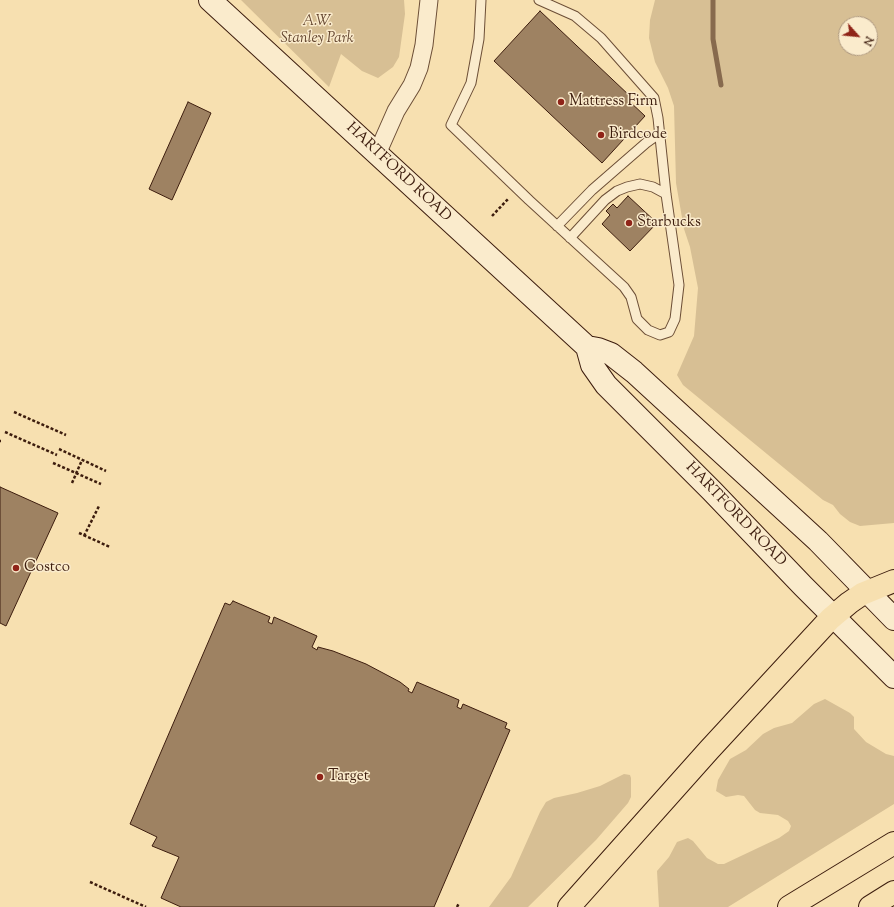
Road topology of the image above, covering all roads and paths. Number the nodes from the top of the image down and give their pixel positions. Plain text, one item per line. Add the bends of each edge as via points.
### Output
1 (210, 0) edge
2 (429, 0) edge
3 (481, 0) edge
4 (539, 0) edge
5 (660, 133) junction
6 (377, 154) junction
7 (517, 188) junction
8 (666, 194) junction
9 (492, 216) dead end
10 (557, 226) junction
11 (570, 238) junction
12 (587, 347) junction
13 (14, 412) dead end
14 (5, 432) dead end
15 (66, 435) dead end
16 (59, 449) dead end
17 (57, 455) dead end
18 (82, 460) junction
19 (53, 463) dead end
20 (106, 471) dead end
21 (76, 473) junction
22 (72, 483) dead end
23 (101, 484) dead end
24 (99, 506) dead end
25 (79, 533) dead end
26 (84, 536) junction
27 (110, 548) dead end
28 (894, 581) edge
29 (868, 591) junction
30 (833, 616) junction
31 (894, 618) edge
32 (894, 677) edge
33 (894, 843) edge
34 (90, 882) dead end
35 (894, 892) edge
36 (459, 903) dead end
37 (146, 907) edge
38 (457, 907) edge
39 (568, 907) edge
40 (789, 907) edge
41 (870, 907) edge

1 - 6 main road, HARTFORD ROAD
2 - 6 street via 419,68
3 - 7 lane via 479,38 472,83 451,125
4 - 5 lane via 575,16 615,53 654,98
5 - 8 lane
5 - 10 lane via 592,190
6 - 12 main road, HARTFORD ROAD
7 - 9 path
7 - 10 lane
8 - 11 lane via 640,184 617,191 605,200
8 - 11 lane via 679,285 675,319 669,332 660,335 648,330 638,319 631,297 624,287
10 - 11 lane
12 - 29 main road, HARTFORD ROAD via 607,352 627,366 818,541
12 - 30 main road, HARTFORD ROAD via 592,365 606,385
13 - 15 path
14 - 17 path
16 - 18 path
18 - 20 path
18 - 21 path
19 - 21 path
21 - 22 path
21 - 23 path
24 - 26 path
25 - 26 path
26 - 27 path
28 - 29 highway
29 - 30 highway
29 - 31 main road, HARTFORD ROAD
30 - 32 main road, HARTFORD ROAD
30 - 39 highway
33 - 40 highway
34 - 37 path
35 - 41 highway
36 - 38 path

